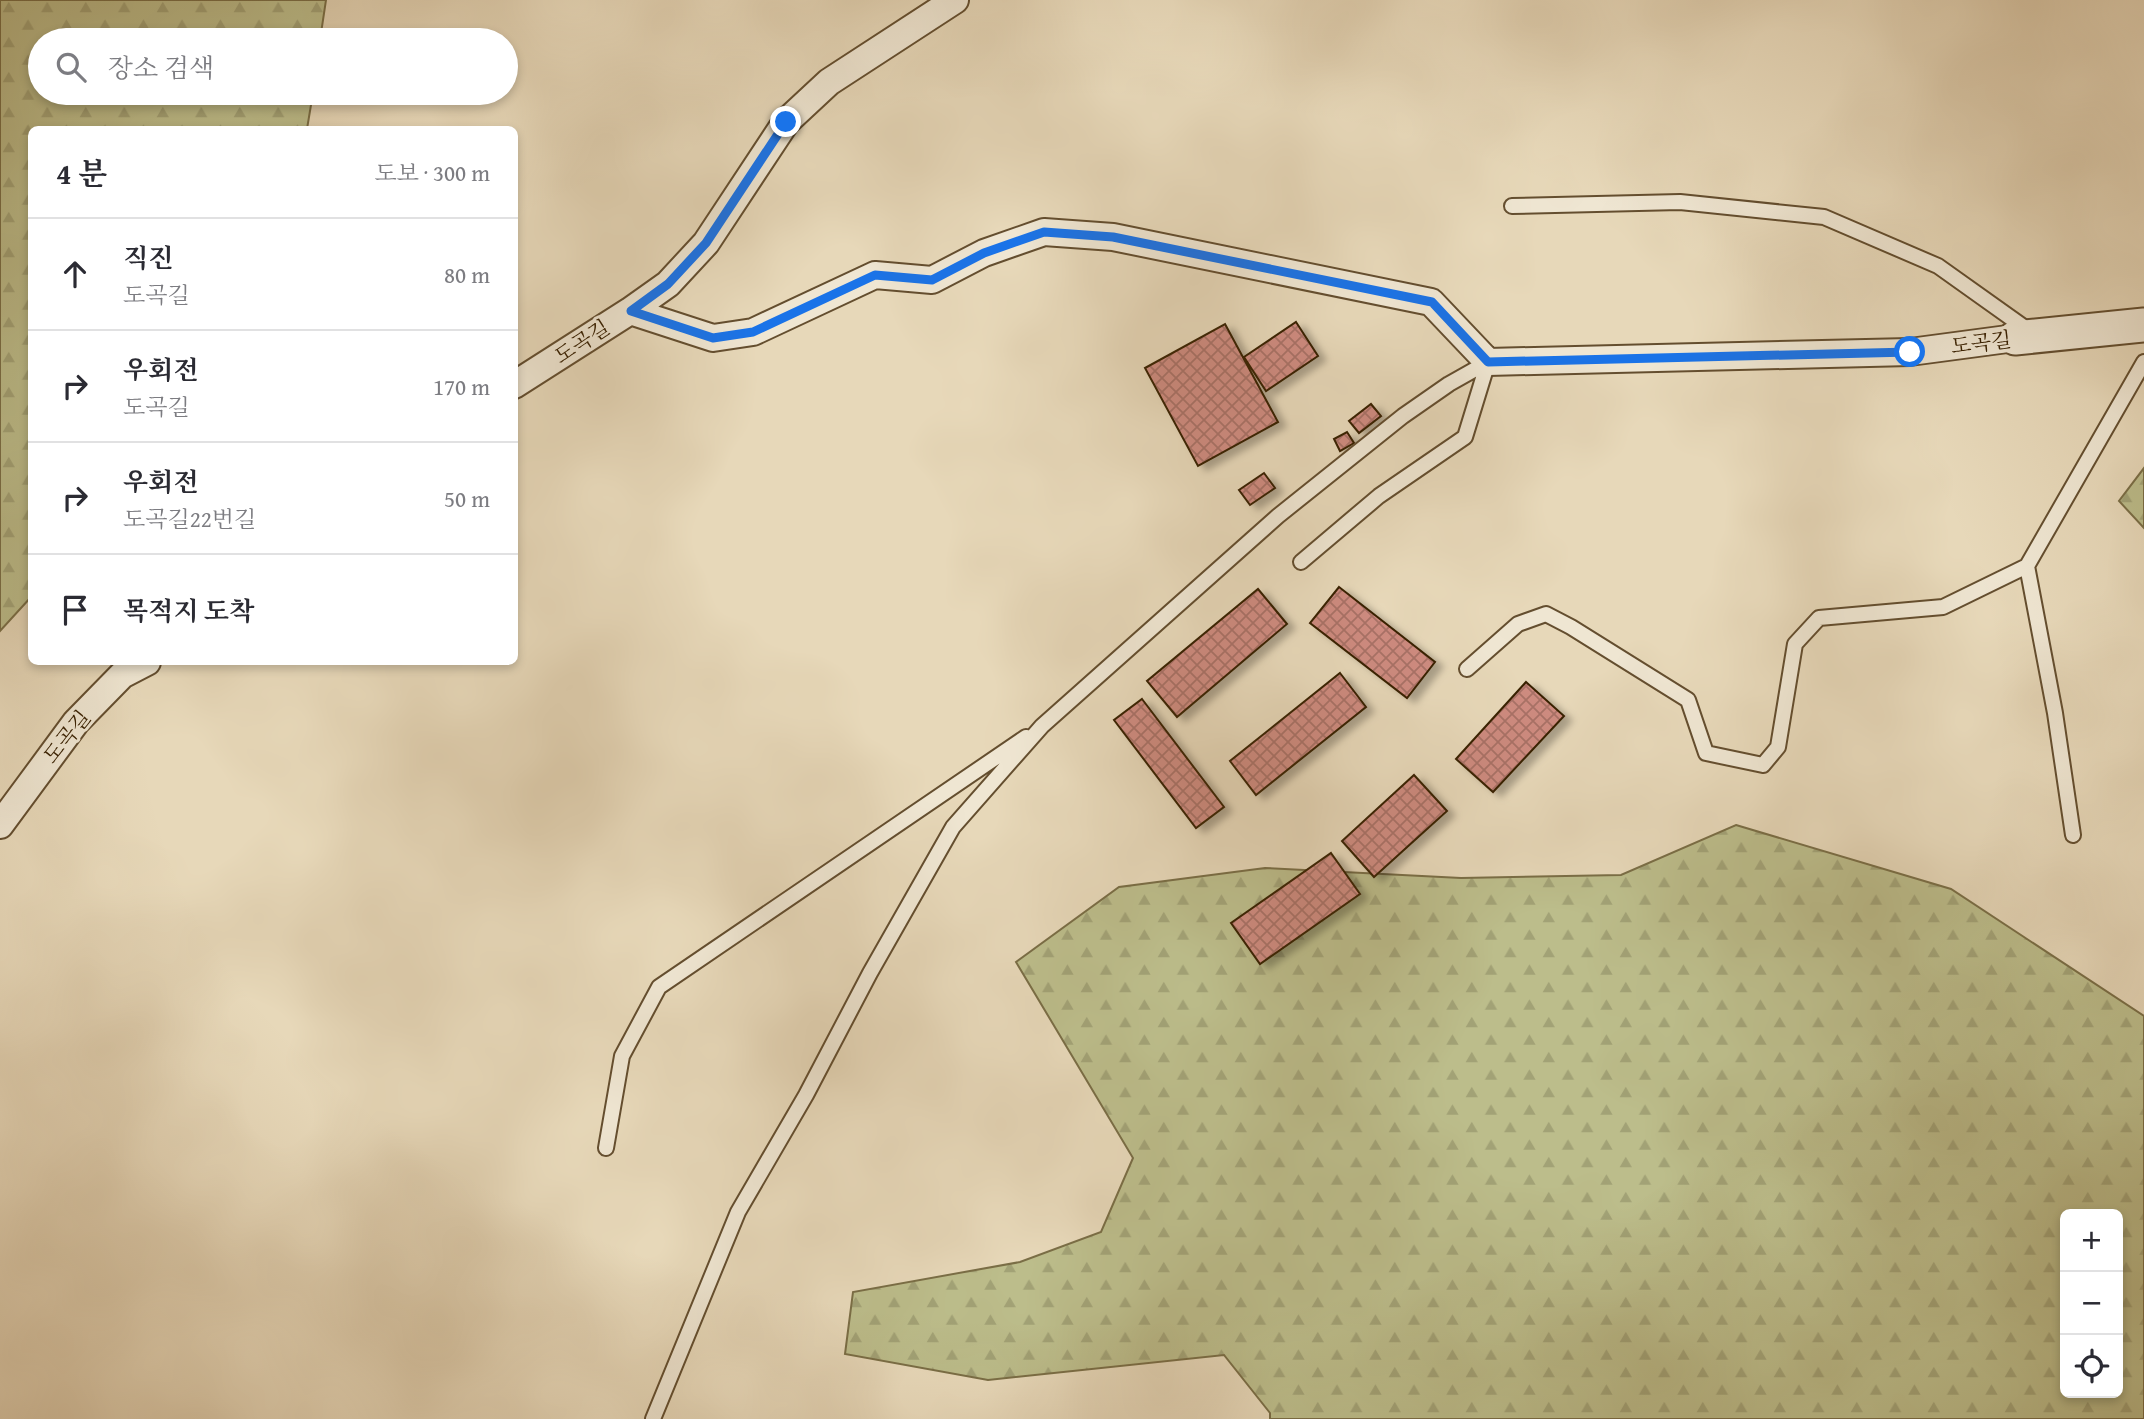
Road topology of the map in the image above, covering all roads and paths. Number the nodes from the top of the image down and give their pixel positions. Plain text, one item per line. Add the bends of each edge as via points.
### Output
1 (955, 0) edge
2 (1512, 206) dead end
3 (631, 311) junction
4 (2144, 325) edge
5 (2026, 337) junction
6 (1488, 362) junction
7 (2144, 362) edge
8 (518, 382) edge
9 (1301, 562) dead end
10 (2026, 566) junction
11 (141, 665) edge
12 (1467, 669) dead end
13 (1042, 726) junction
14 (0, 825) edge
15 (2073, 835) dead end
16 (606, 1148) dead end
17 (653, 1419) edge

1 - 3 street via 829,82 786,122 706,243 668,284
2 - 5 lane via 1680,202 1824,217 1938,266
3 - 6 street, 도곡길 via 713,338 753,332 875,275 932,280 984,253 1044,232 1113,237 1432,302
3 - 8 street, 도곡길
4 - 5 street, 도곡길
5 - 6 street, 도곡길 via 1910,352
6 - 9 lane via 1465,437 1379,496
6 - 13 lane via 1403,416 1278,516
7 - 10 lane
10 - 12 lane via 1943,607 1819,618 1795,644 1778,747 1763,765 1706,753 1688,700 1546,614 1518,624
10 - 15 lane
11 - 14 street, 도곡길 via 121,675 76,722
13 - 16 lane via 659,988 622,1056
13 - 17 lane via 953,827 870,974 738,1212

